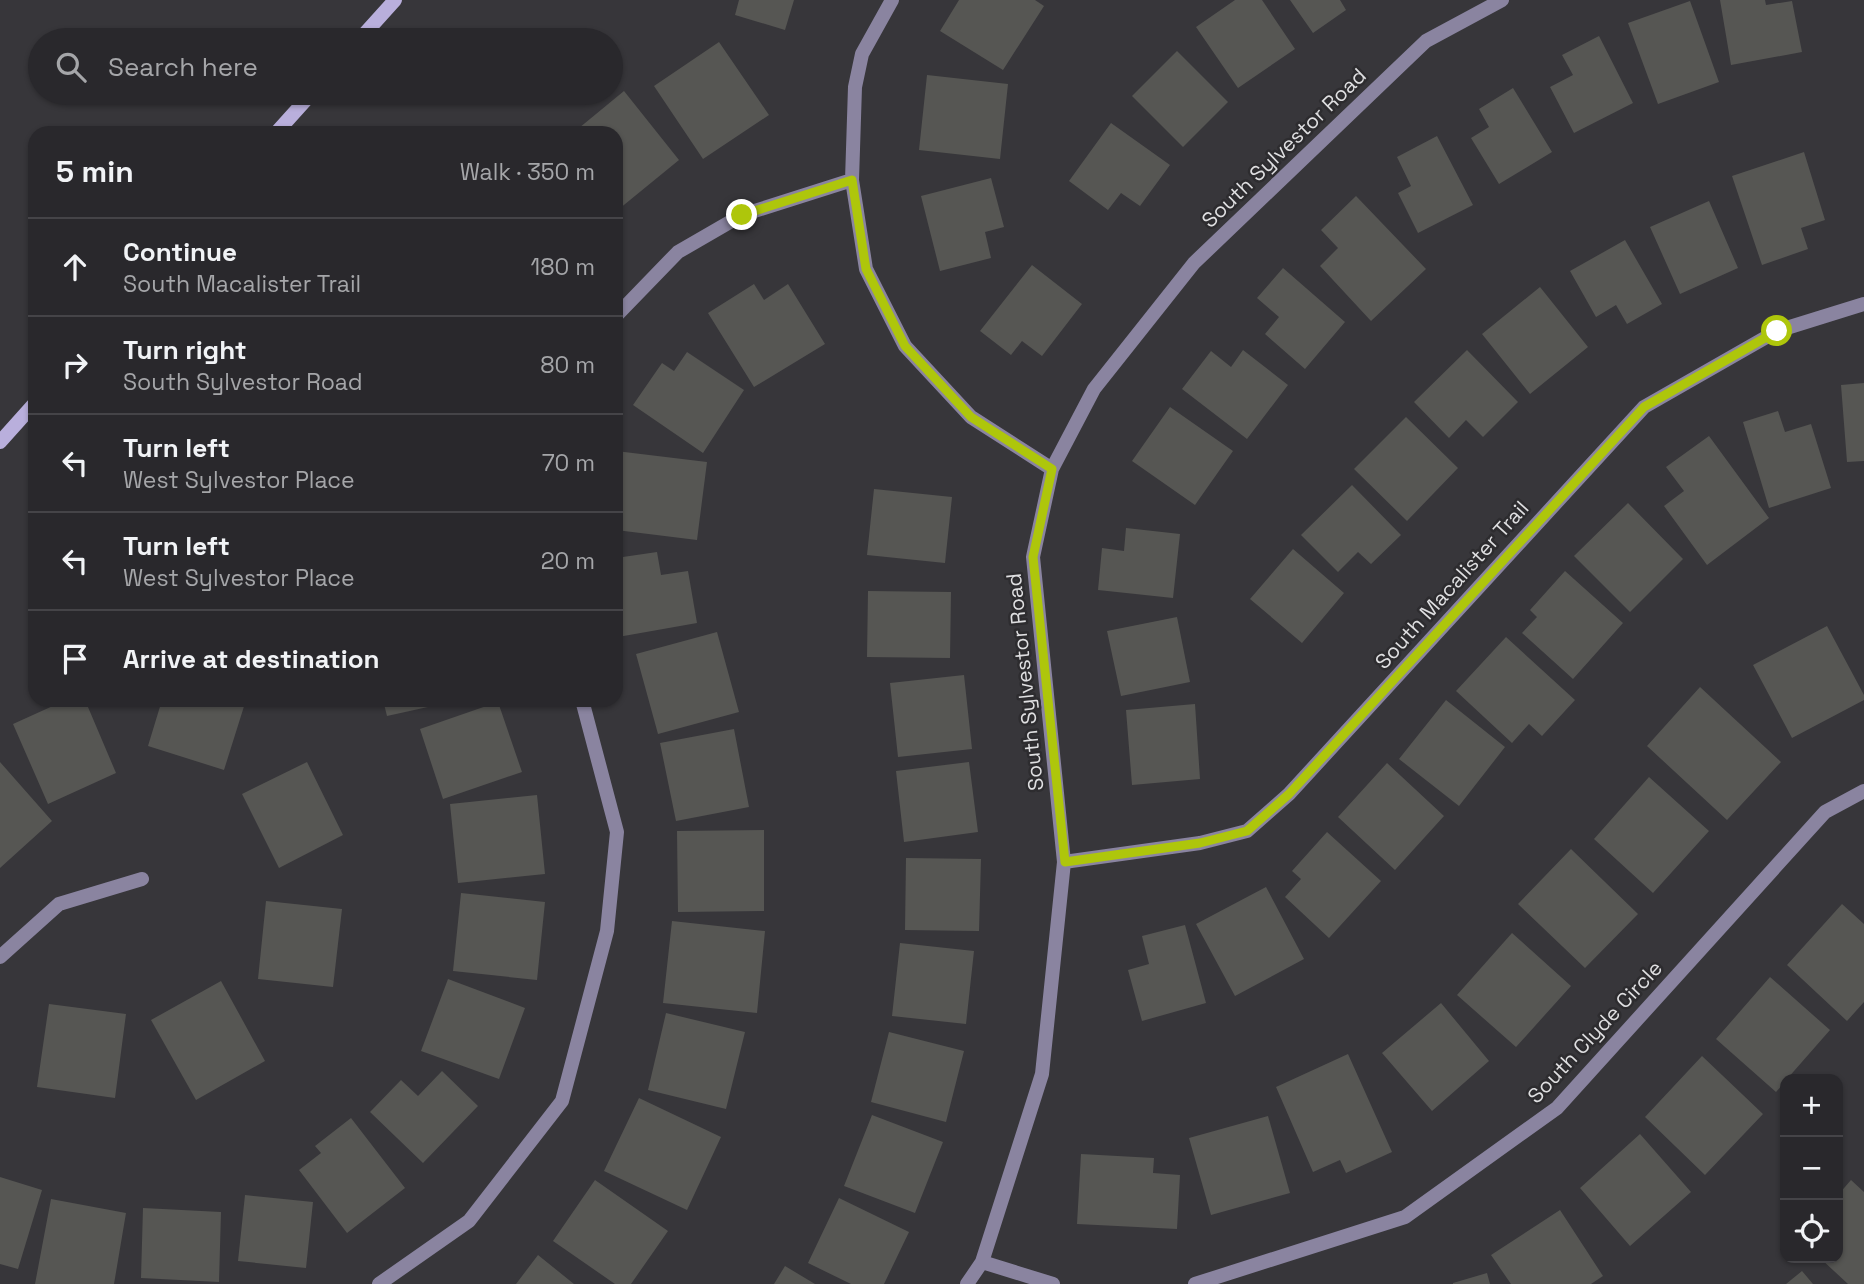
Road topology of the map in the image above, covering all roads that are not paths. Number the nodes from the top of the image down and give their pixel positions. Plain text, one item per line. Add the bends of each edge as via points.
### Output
1 (395, 0) edge
2 (891, 0) edge
3 (1502, 0) edge
4 (370, 28) edge
5 (301, 105) edge
6 (282, 126) edge
7 (852, 180) junction
8 (1864, 304) edge
9 (623, 309) edge
10 (28, 411) edge
11 (0, 442) edge
12 (1052, 469) junction
13 (584, 707) edge
14 (1864, 791) edge
15 (1065, 862) junction
16 (142, 879) dead end
17 (0, 957) edge
18 (982, 1262) junction
19 (379, 1284) edge
20 (967, 1284) edge
21 (1053, 1284) edge
22 (1195, 1284) edge

1 - 4 main road
2 - 7 street via 862,54 855,87
3 - 12 street, South Sylvestor Road via 1426,41 1194,263 1094,390
5 - 6 main road
7 - 9 street via 742,215 678,252
7 - 12 street via 866,269 905,346 971,417
8 - 15 street, South Macalister Trail via 1777,331 1644,407 1289,794 1247,831 1200,843
10 - 11 main road
12 - 15 street, South Sylvestor Road via 1033,557
13 - 19 street via 617,832 607,931 562,1101 469,1222
14 - 22 street, South Clyde Circle via 1825,812 1557,1108 1405,1217
15 - 18 street, South Sylvestor Road via 1042,1074
16 - 17 street via 59,904
18 - 20 street, South Sylvestor Road
18 - 21 street

